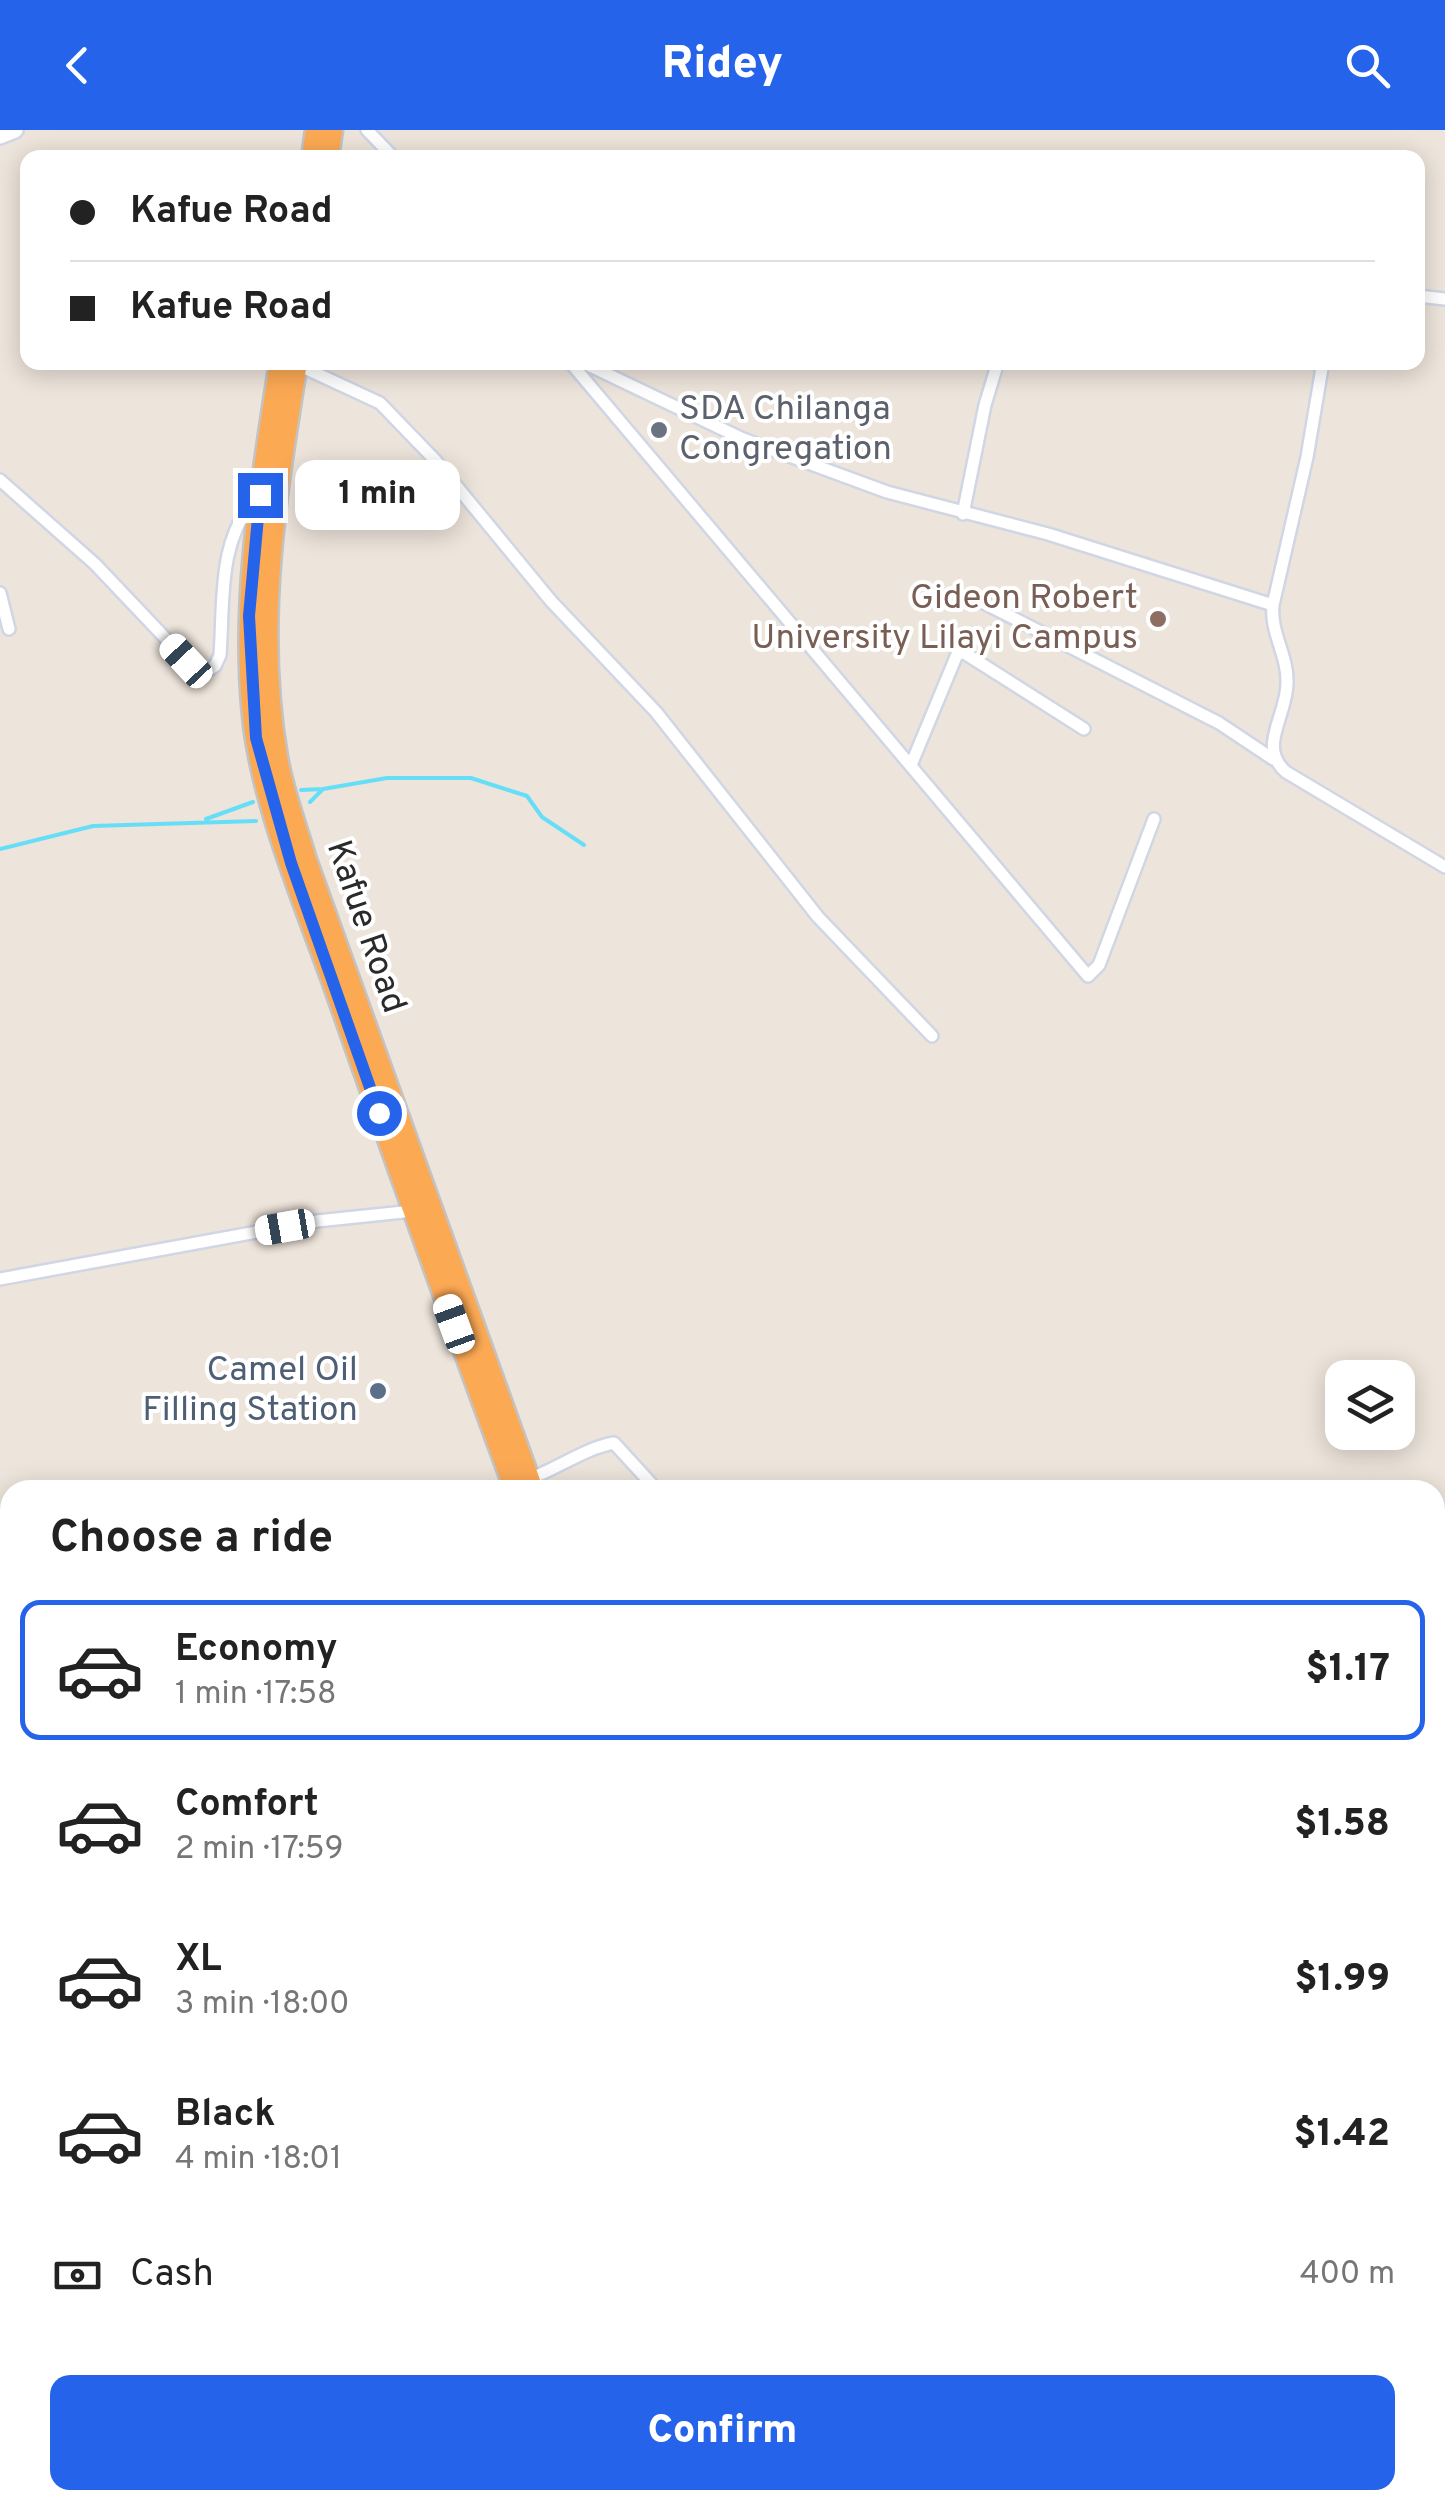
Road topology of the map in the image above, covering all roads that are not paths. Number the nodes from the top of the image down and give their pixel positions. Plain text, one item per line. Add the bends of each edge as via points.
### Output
1 (15, 130) edge
2 (367, 130) edge
3 (0, 136) edge
4 (386, 150) edge
5 (279, 370) edge
6 (295, 370) edge
7 (311, 370) edge
8 (577, 370) edge
9 (599, 370) edge
10 (996, 370) edge
11 (1322, 370) edge
12 (0, 480) edge
13 (260, 495) junction
14 (964, 514) junction
15 (0, 593) edge
16 (980, 600) dead end
17 (1273, 605) junction
18 (8, 629) dead end
19 (1084, 729) dead end
20 (1273, 758) junction
21 (911, 765) junction
22 (1154, 819) dead end
23 (1445, 867) edge
24 (932, 1036) dead end
25 (413, 1211) junction
26 (0, 1279) edge
27 (524, 1480) edge
28 (524, 1480) edge
29 (536, 1480) edge
30 (648, 1480) edge

1 - 3 street
2 - 4 street
5 - 13 highway, Kafue Road
6 - 27 highway, Kafue Road via 266,604 278,762 306,860
7 - 24 street via 380,403 435,460 551,600 656,712 818,917
8 - 21 street
9 - 14 street via 743,440
10 - 14 street
11 - 17 street
12 - 13 street via 95,564 186,661 207,671 220,655 230,540
13 - 25 highway, Kafue Road via 249,616 252,712 262,768
14 - 17 street
15 - 18 street
16 - 20 street via 1219,723
17 - 20 street via 1288,680
19 - 21 street via 958,652
20 - 23 street
21 - 22 street via 1088,976 1099,965
25 - 26 street via 317,1221
25 - 28 highway, Kafue Road
29 - 30 street via 614,1444

